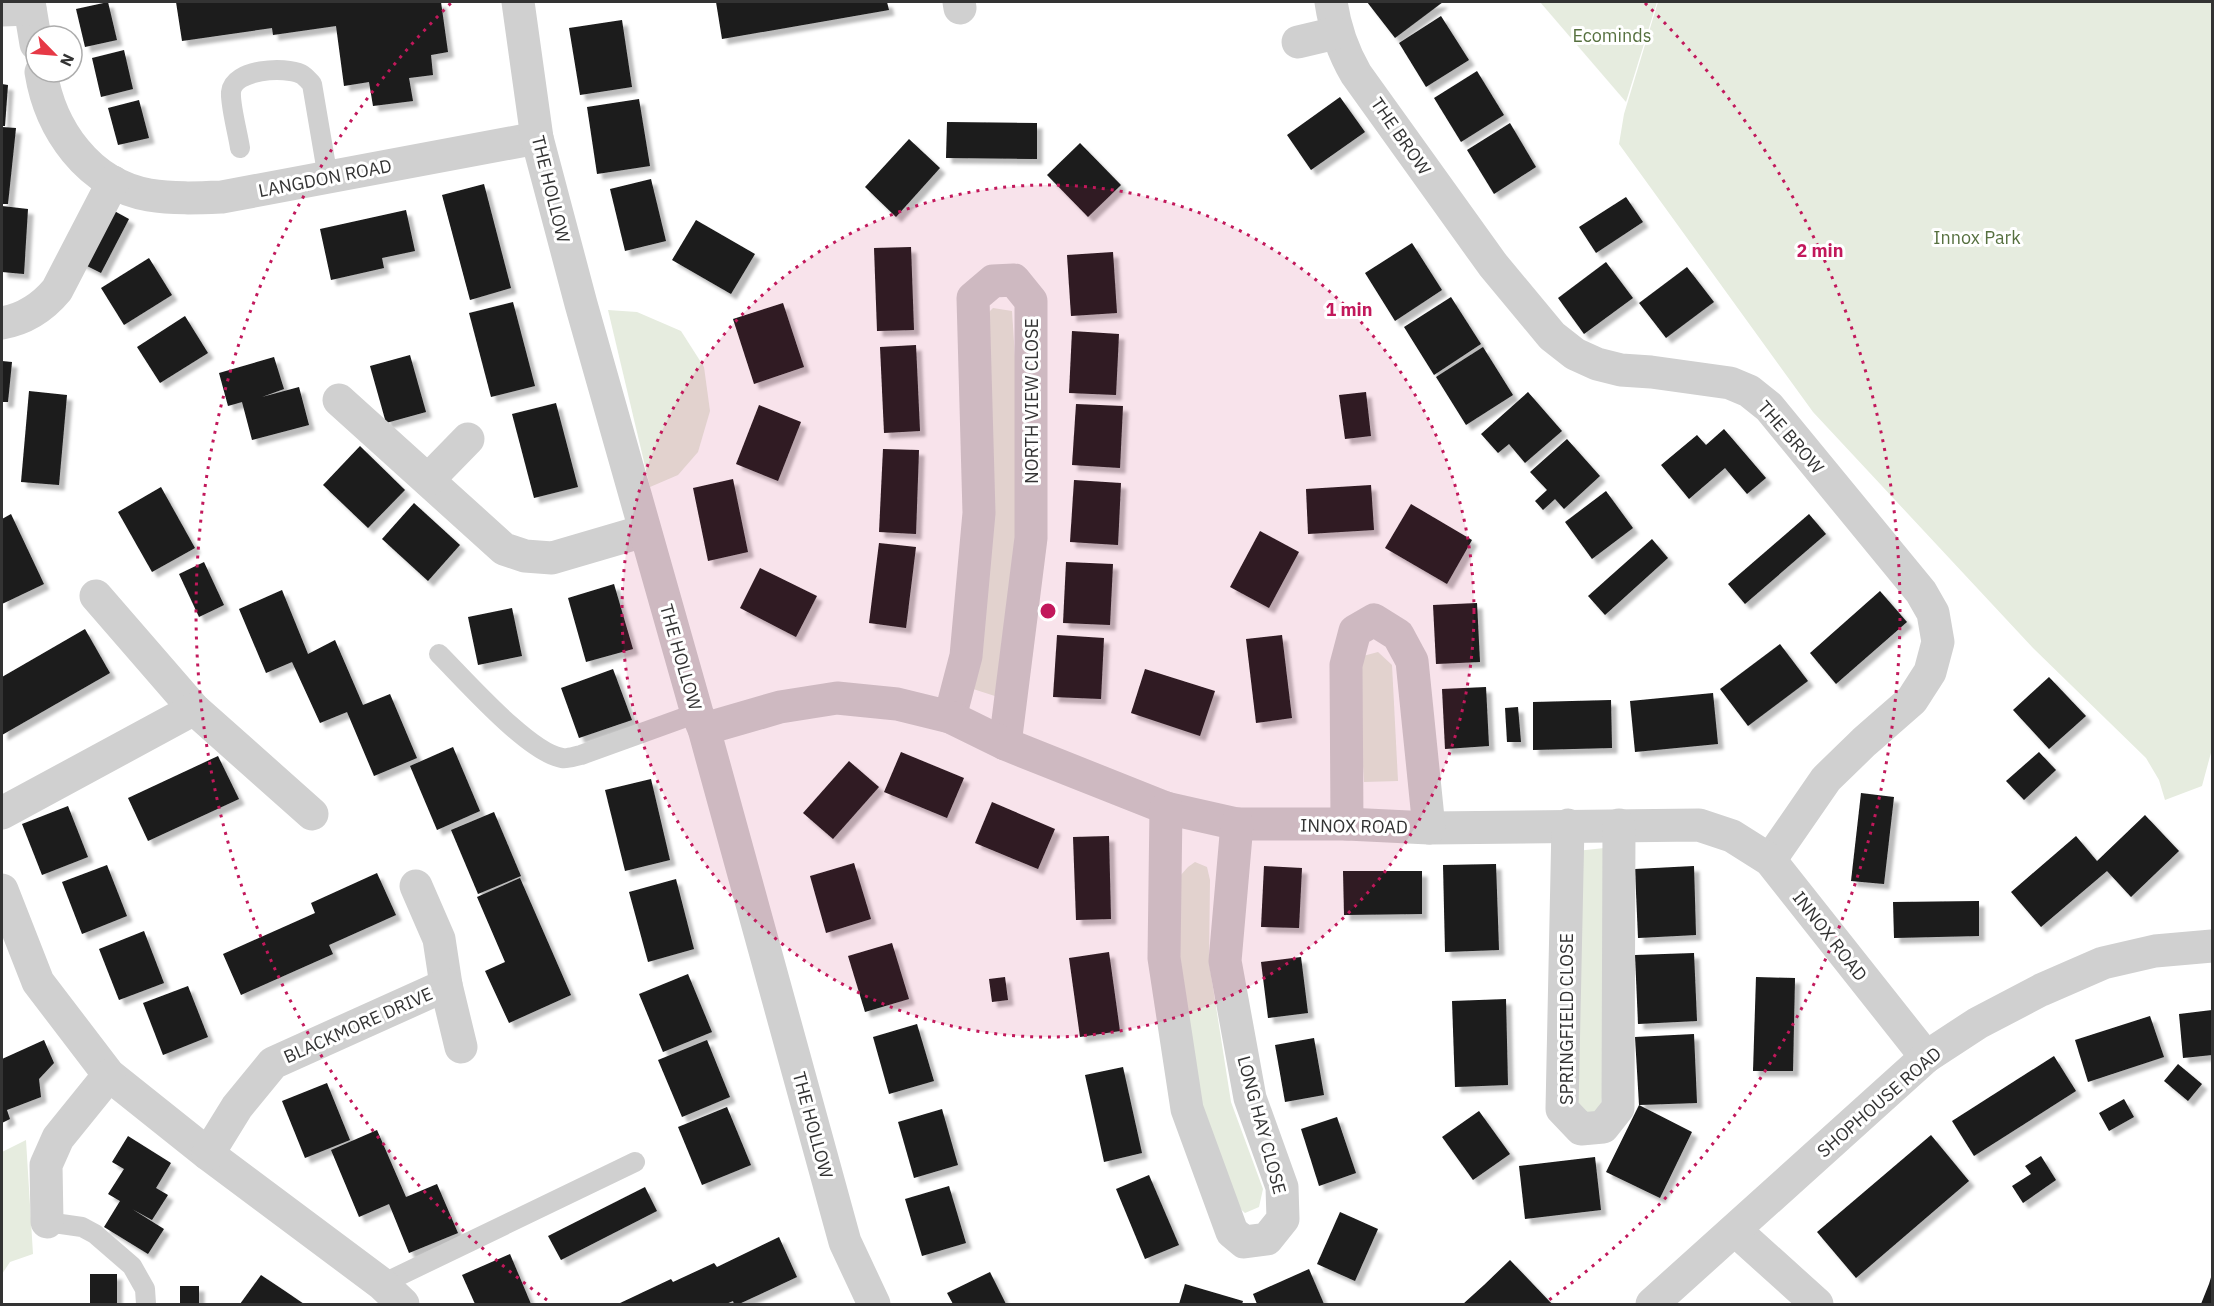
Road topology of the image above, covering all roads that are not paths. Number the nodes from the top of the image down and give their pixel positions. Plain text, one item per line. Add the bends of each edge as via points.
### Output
1 (518, 2) edge
2 (1331, 2) edge
3 (20, 7) edge
4 (27, 24) edge
5 (1336, 33) junction
6 (1298, 42) dead end
7 (42, 84) edge
8 (537, 138) junction
9 (240, 148) dead end
10 (328, 177) junction
11 (113, 182) junction
12 (2, 323) edge
13 (339, 400) dead end
14 (468, 439) dead end
15 (428, 480) junction
16 (644, 531) junction
17 (96, 596) dead end
18 (439, 654) dead end
19 (194, 708) junction
20 (950, 717) junction
21 (701, 721) junction
22 (1005, 744) junction
23 (1166, 808) junction
24 (2, 813) edge
25 (312, 814) dead end
26 (1237, 824) junction
27 (1347, 824) junction
28 (1568, 825) junction
29 (1619, 825) junction
30 (1429, 828) junction
31 (1770, 860) junction
32 (416, 886) dead end
33 (2, 890) edge
34 (2212, 946) edge
35 (446, 985) junction
36 (462, 1047) dead end
37 (1926, 1057) junction
38 (109, 1075) junction
39 (208, 1154) junction
40 (635, 1162) dead end
41 (47, 1222) joint
42 (1735, 1230) junction
43 (392, 1294) edge
44 (146, 1305) edge
45 (874, 1305) edge
46 (1652, 1305) edge
47 (1816, 1305) edge

1 - 8 street, THE HOLLOW
2 - 5 street, THE BROW
3 - 4 street
5 - 6 street
5 - 31 street, THE BROW via 1356,74 1493,265 1552,336 1575,354 1598,364 1730,383 1749,392 1769,407 1921,592 1933,613 1938,642 1930,672 1918,691 1826,779
7 - 11 street, LANGDON ROAD via 61,132 86,163
8 - 10 street, LANGDON ROAD
8 - 16 street, THE HOLLOW
9 - 10 lane via 231,91 235,82 254,73 285,70 301,74 312,84
10 - 11 street, LANGDON ROAD via 222,197 181,198 146,194
11 - 12 street via 57,290 31,314
13 - 15 street
14 - 15 street
15 - 16 street via 504,549 525,556 552,558
16 - 21 street, THE HOLLOW
17 - 19 street
18 - 21 lane via 524,739 563,759
19 - 24 street
19 - 25 street
20 - 21 street, INNOX ROAD via 897,704 837,698
20 - 22 street, INNOX ROAD
20 - 22 street, NORTH VIEW CLOSE via 966,656 979,513 973,298 993,281 1014,280 1031,301 1031,538
21 - 45 street, THE HOLLOW via 845,1242
22 - 23 street, INNOX ROAD
23 - 26 street, INNOX ROAD
23 - 26 street, LONG HAY CLOSE via 1164,958 1186,1109 1232,1232 1244,1242 1267,1239 1283,1219 1282,1187 1251,1098 1225,961
26 - 27 street, INNOX ROAD
27 - 30 street, INNOX ROAD
27 - 30 street via 1346,665 1355,631 1374,620 1398,635 1412,661
28 - 29 street, INNOX ROAD
28 - 29 street, SPRINGFIELD CLOSE via 1562,1109 1581,1129 1603,1127 1618,1108
28 - 30 street, INNOX ROAD
29 - 31 street, INNOX ROAD via 1699,825 1732,836
31 - 37 street, INNOX ROAD
32 - 35 street, BLACKMORE DRIVE via 439,939
33 - 38 street via 38,982
34 - 37 street, SHOPHOUSE ROAD via 2155,951 2103,963 1978,1023
35 - 36 street, BLACKMORE DRIVE
35 - 39 street, BLACKMORE DRIVE via 273,1063 237,1107
37 - 42 street, SHOPHOUSE ROAD
38 - 39 street
38 - 41 street via 58,1138 46,1165
39 - 43 street
40 - 43 lane
41 - 44 lane via 82,1227 95,1234 132,1266 145,1288
42 - 46 street, SHOPHOUSE ROAD
42 - 47 street

